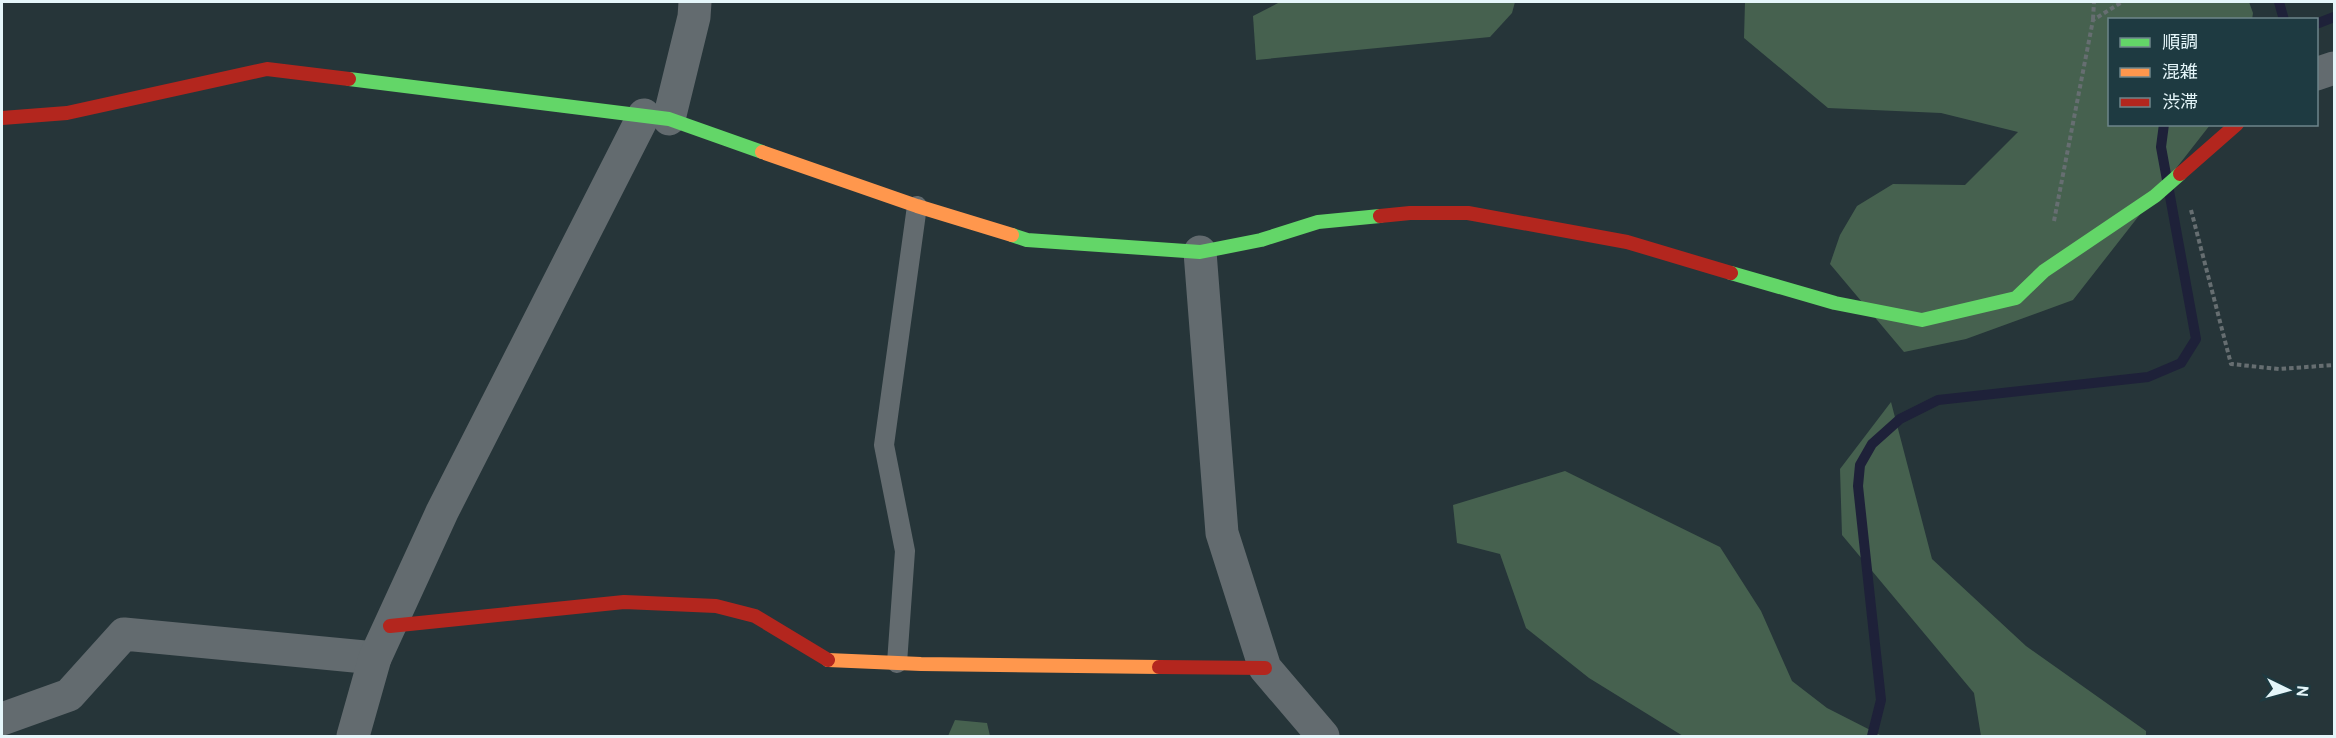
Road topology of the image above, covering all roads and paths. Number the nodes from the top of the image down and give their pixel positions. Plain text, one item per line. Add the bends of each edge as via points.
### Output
1 (695, 2) edge
2 (2094, 2) edge
3 (2122, 2) edge
4 (2093, 20) junction
5 (2334, 68) edge
6 (2318, 73) edge
7 (2, 117) edge
8 (656, 117) junction
9 (2235, 126) edge
10 (2180, 174) junction
11 (917, 206) junction
12 (1200, 252) junction
13 (2044, 271) junction
14 (2334, 365) edge
15 (390, 626) junction
16 (375, 658) junction
17 (897, 663) junction
18 (1265, 668) junction
19 (2, 718) edge
20 (353, 736) edge
21 (1323, 736) edge

1 - 8 street via 694,17
2 - 4 path
3 - 4 path
4 - 13 path
5 - 6 street
7 - 8 street via 67,113 267,69
8 - 11 street
8 - 15 street via 442,512
9 - 10 street
10 - 13 street via 2155,196
10 - 14 path via 2230,364 2279,369
11 - 12 street via 1027,240
11 - 17 lane via 884,445 905,551
12 - 13 street via 1261,240 1318,222 1410,213 1468,213 1627,242 1835,303 1922,320 2016,298
12 - 18 street via 1222,533
15 - 16 street
15 - 17 street via 624,602 716,606 755,616 825,660
16 - 19 street via 124,634 69,695
16 - 20 street
17 - 18 street
18 - 21 street

